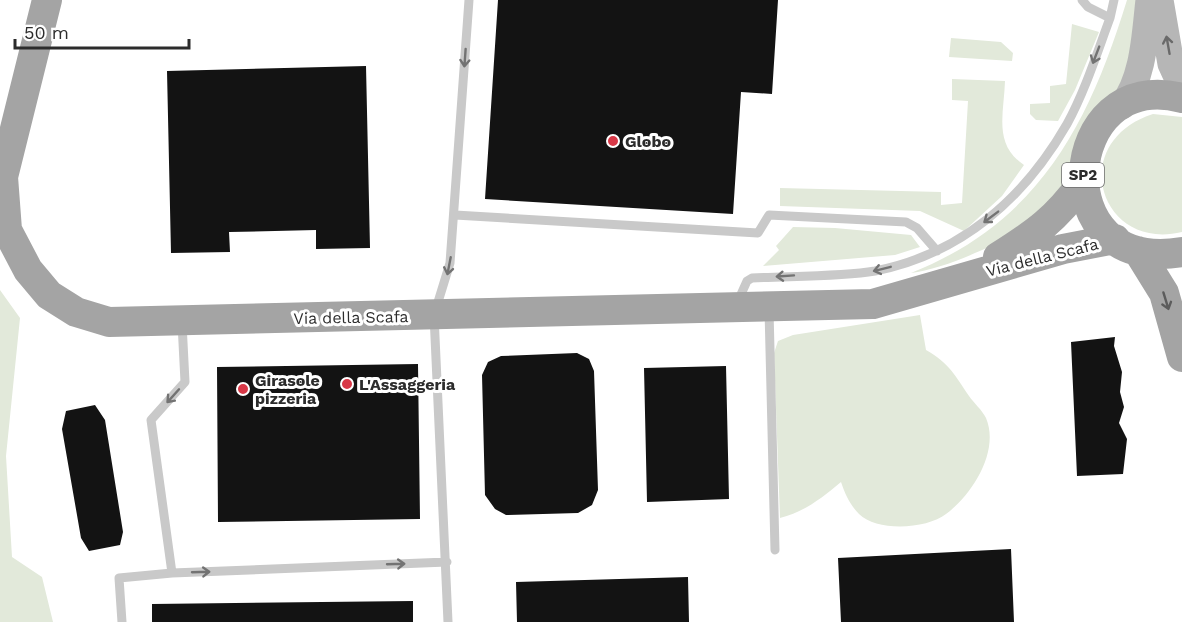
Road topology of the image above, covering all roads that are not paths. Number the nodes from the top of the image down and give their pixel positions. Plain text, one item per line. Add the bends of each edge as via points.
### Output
1 (47, 0) edge
2 (470, 0) edge
3 (1082, 0) edge
4 (1114, 0) edge
5 (1149, 0) edge
6 (1160, 0) edge
7 (1110, 18) junction
8 (1182, 88) edge
9 (1182, 98) edge
10 (1122, 105) junction
11 (1082, 183) junction
12 (455, 215) junction
13 (1126, 245) junction
14 (937, 251) junction
15 (1182, 252) edge
16 (969, 275) junction
17 (736, 308) junction
18 (769, 308) junction
19 (434, 315) junction
20 (182, 321) junction
21 (1182, 357) edge
22 (776, 550) dead end
23 (447, 562) junction
24 (172, 573) junction
25 (122, 622) edge
26 (448, 622) edge

1 - 20 main road, Via della Scafa via 3,177 7,230 28,270 49,295 76,312 109,322
2 -> 12 lane
3 - 7 lane
4 - 7 lane
5 - 10 main road, SP2 via 1133,90
8 -> 6 main road via 1172,64
7 -> 14 lane via 1067,123 1035,170 1001,210 959,241
9 - 10 main road, SP2 via 1145,96
10 - 11 main road, SP2 via 1091,138 1083,160
11 - 13 main road, SP2 via 1093,214
11 - 16 main road, Via della Scafa via 1040,231
12 - 14 lane via 758,233 769,215 906,222 921,231
12 -> 19 lane via 450,263
13 - 15 main road, Via della Scafa via 1152,254
13 - 16 main road, Via della Scafa via 1063,249
13 -> 21 main road, SP2 via 1164,293
14 -> 17 lane via 873,271 749,279
16 - 18 main road, Via della Scafa via 873,304
17 - 18 main road, Via della Scafa
17 - 19 main road, Via della Scafa
18 - 22 lane
19 - 20 main road, Via della Scafa
19 - 23 lane
20 -> 24 lane via 185,382 151,420
24 -> 23 lane
23 - 26 lane
24 - 25 lane via 119,578

